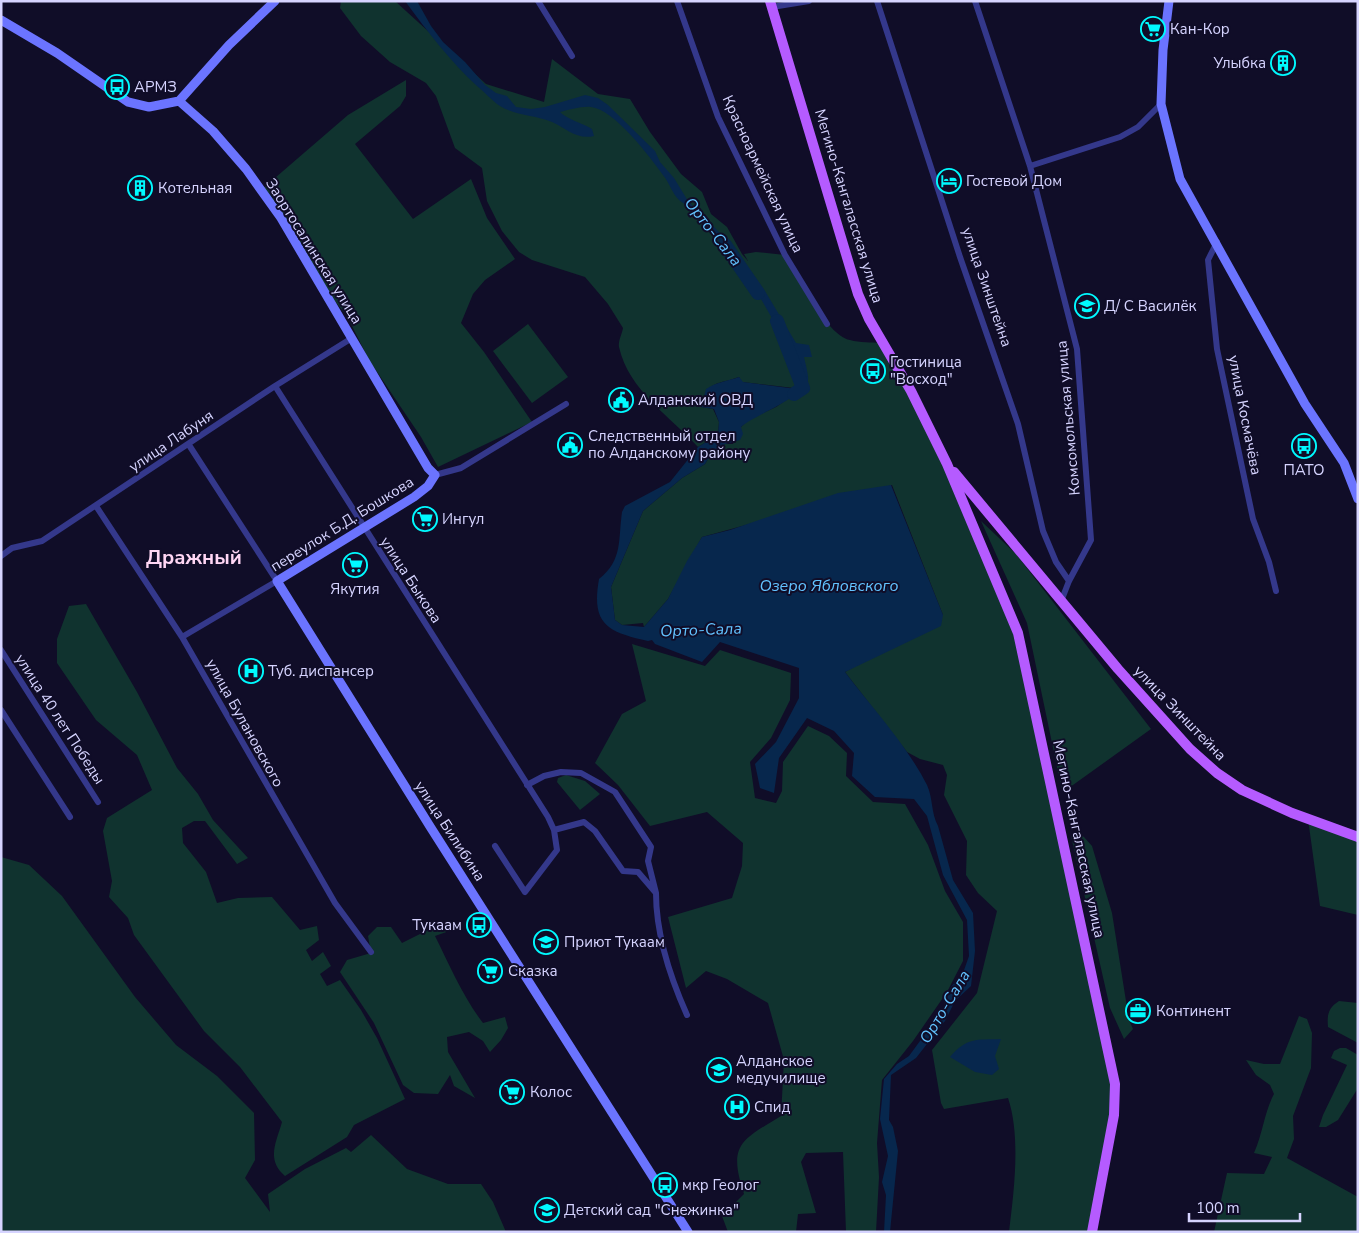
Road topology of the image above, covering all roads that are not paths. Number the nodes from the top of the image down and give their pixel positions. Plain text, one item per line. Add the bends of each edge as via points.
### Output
1 (275, 1) edge
2 (538, 1) edge
3 (677, 1) edge
4 (809, 1) edge
5 (877, 1) edge
6 (975, 1) edge
7 (1169, 1) edge
8 (771, 4) edge
9 (1, 20) edge
10 (572, 56) dead end
11 (179, 101) junction
12 (1161, 104) junction
13 (1030, 166) junction
14 (1217, 242) junction
15 (827, 324) dead end
16 (352, 338) junction
17 (275, 386) junction
18 (566, 404) dead end
19 (189, 445) junction
20 (947, 464) junction
21 (435, 475) junction
22 (1358, 499) edge
23 (96, 506) junction
24 (363, 529) junction
25 (1, 556) edge
26 (277, 581) junction
27 (1068, 581) junction
28 (1276, 591) dead end
29 (1062, 599) junction
30 (182, 637) junction
31 (1, 650) edge
32 (1, 710) edge
33 (527, 785) junction
34 (98, 802) dead end
35 (70, 817) dead end
36 (554, 830) junction
37 (1358, 837) edge
38 (495, 846) dead end
39 (656, 893) junction
40 (370, 952) dead end
41 (687, 1015) dead end
42 (688, 1232) edge
43 (1092, 1232) edge

1 - 11 street via 229,45
2 - 10 street
3 - 15 street, Красноармейская улица via 718,117 785,255
4 - 8 street
5 - 27 street, улица Зинштейна via 1018,424 1042,531
6 - 13 street, Комсомольская улица
7 - 12 street via 1162,50
8 - 20 main road, Мегино-Кангаласская улица via 858,294
9 - 11 street via 57,53 128,102 149,107
11 - 16 street, Заортосалинская улица via 213,131 246,169 281,218
12 - 13 street via 1138,127 1120,137
12 - 14 street via 1180,179
13 - 27 street, Комсомольская улица via 1077,349 1091,540
14 - 22 street via 1305,404 1344,462
14 - 28 street, улица Космачёва via 1208,260 1217,349 1253,519
16 - 17 street, улица Лабуня
16 - 21 street, Заортосалинская улица
17 - 19 street, улица Лабуня
17 - 24 street, улица Быкова
18 - 21 street, переулок Б.Д. Бошкова via 461,468
19 - 23 street, улица Лабуня
19 - 26 street, улица Билибина
20 - 29 main road, Мегино-Кангаласская улица
20 - 43 main road, Мегино-Кангаласская улица via 1018,633 1112,1066 1114,1115
21 - 24 street, переулок Б.Д. Бошкова via 428,486 414,497
23 - 25 street, улица Лабуня via 42,540 12,548
23 - 30 street, улица Булановского
24 - 26 street, переулок Б.Д. Бошкова
24 - 33 street, улица Быкова
26 - 30 street, переулок Б.Д. Бошкова
26 - 42 street, улица Билибина
27 - 29 street, Комсомольская улица
29 - 37 main road, улица Зинштейна via 1118,669 1217,773 1242,790 1292,814
30 - 40 street, улица Булановского via 335,903
31 - 34 street, улица 40 лет Победы
32 - 35 street
33 - 36 street, улица Быкова
33 - 39 street via 561,772 581,773 615,792 651,847 648,861
36 - 38 street via 557,850 525,892
36 - 39 street via 584,822 595,831 622,871 638,872
39 - 41 street via 656,914 673,983

